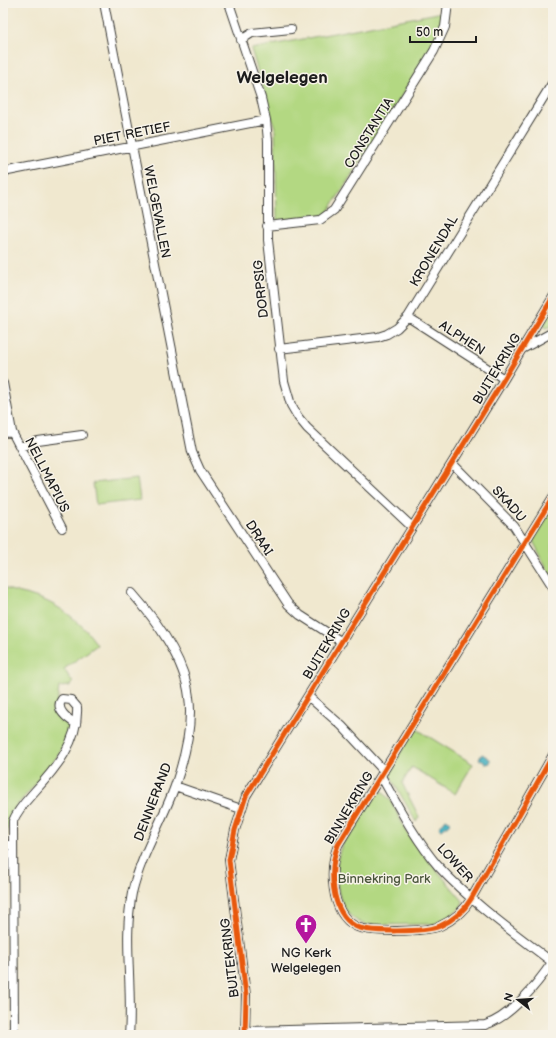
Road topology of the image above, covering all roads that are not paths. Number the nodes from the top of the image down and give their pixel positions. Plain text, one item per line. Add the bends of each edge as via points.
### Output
1 (104, 3) edge
2 (229, 3) edge
3 (448, 3) edge
4 (291, 29) dead end
5 (241, 40) junction
6 (553, 84) edge
7 (266, 120) junction
8 (131, 146) junction
9 (3, 172) edge
10 (267, 226) junction
11 (553, 297) edge
12 (408, 317) junction
13 (553, 332) edge
14 (279, 349) junction
15 (522, 350) junction
16 (504, 379) junction
17 (3, 384) edge
18 (186, 425) joint
19 (12, 432) junction
20 (3, 433) edge
21 (82, 436) dead end
22 (20, 447) junction
23 (452, 463) junction
24 (553, 498) edge
25 (412, 527) junction
26 (62, 528) dead end
27 (525, 542) junction
28 (553, 587) edge
29 (132, 593) dead end
30 (342, 642) junction
31 (309, 696) junction
32 (76, 724) junction
33 (553, 755) edge
34 (382, 774) junction
35 (175, 786) junction
36 (240, 809) junction
37 (3, 845) edge
38 (13, 845) junction
39 (471, 899) junction
40 (553, 962) edge
41 (245, 1033) edge
42 (14, 1035) edge
43 (129, 1035) edge

1 - 8 street, WELGEVALLEN
2 - 5 street, DORPSIG
3 - 10 street, CONSTANTIA via 444,27 434,51 334,210 320,220
4 - 5 street via 252,33
5 - 7 street, DORPSIG
6 - 12 street, KRONENDAL
7 - 8 street, PIET RETIEF
7 - 10 street, DORPSIG
8 - 9 street, PIET RETIEF
8 - 18 street, WELGEVALLEN
10 - 14 street, DORPSIG
11 - 15 street, BUITEKRING
12 - 14 street, KRONENDAL via 397,328 378,337
12 - 16 street, ALPHEN
13 - 15 street, BUITEKRING
14 - 25 street, DORPSIG via 287,393 298,418
15 - 16 street, BUITEKRING
16 - 23 street, BUITEKRING
17 - 19 street, NELLMAPIUS
18 - 30 street, DRAAI via 192,452 200,470 282,595 300,616
19 - 20 street
19 - 22 street, NELLMAPIUS
21 - 22 street via 38,441
22 - 26 street, NELLMAPIUS
23 - 25 street, BUITEKRING
23 - 27 street, SKADU via 502,512
24 - 27 street, BINNEKRING
25 - 30 street, BUITEKRING
27 - 28 street, SKADU
27 - 34 street, BINNEKRING
29 - 35 street, DENNERAND via 174,652 187,685 190,716
30 - 31 street, BUITEKRING
31 - 34 street, LOWER via 342,726
31 - 36 street, BUITEKRING
32 - 32 street via 63,713 59,704 64,698 75,702 78,714
32 - 38 street via 61,761 16,814 12,828
33 - 39 street, BINNEKRING
34 - 39 street, LOWER via 425,848
34 - 39 street, BINNEKRING via 343,836 333,861 334,891 343,914 354,925 366,929 429,929 456,917
35 - 36 street
35 - 43 street, DENNERAND via 143,858 131,900 128,928
36 - 41 street, BUITEKRING via 229,860 246,996
37 - 38 street
38 - 42 street
39 - 40 street, LOWER
40 - 41 street, BUITEKRING via 503,1017 485,1025

